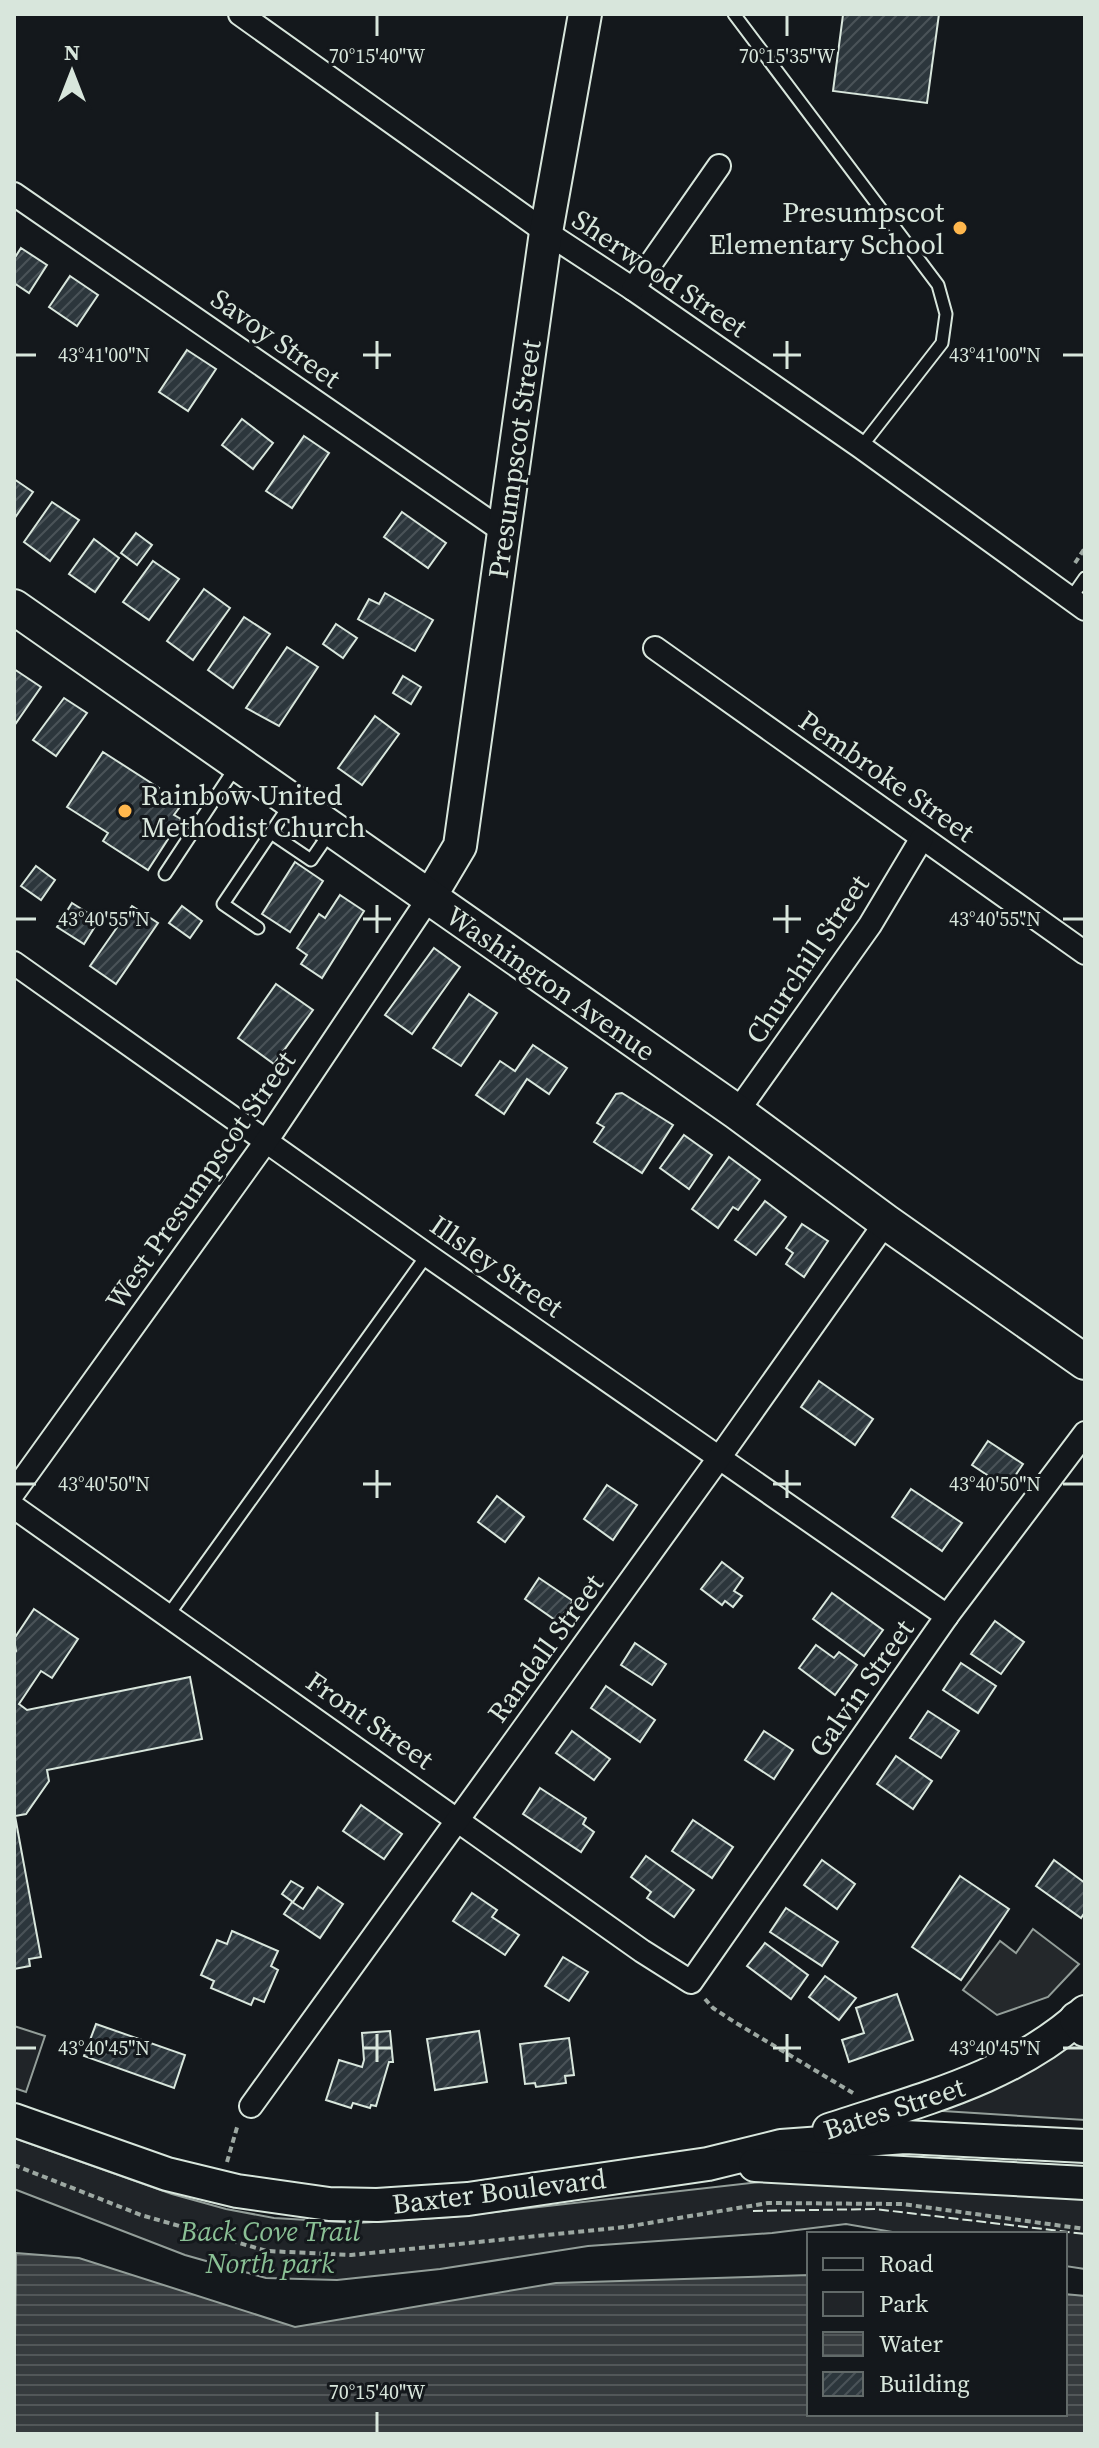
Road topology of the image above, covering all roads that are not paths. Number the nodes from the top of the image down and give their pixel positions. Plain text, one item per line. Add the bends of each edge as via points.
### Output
1 (240, 14) edge
2 (585, 14) edge
3 (734, 14) edge
4 (719, 166) dead end
5 (14, 194) edge
6 (546, 232) junction
7 (633, 289) junction
8 (861, 447) junction
9 (503, 531) junction
10 (1085, 578) edge
11 (1078, 604) edge
12 (14, 607) edge
13 (655, 648) dead end
14 (238, 764) junction
15 (291, 802) junction
16 (331, 830) junction
17 (271, 833) junction
18 (922, 838) junction
19 (165, 874) dead end
20 (429, 898) junction
21 (258, 928) dead end
22 (1085, 953) edge
23 (14, 963) edge
24 (737, 1112) junction
25 (267, 1140) junction
26 (886, 1222) junction
27 (427, 1255) junction
28 (1085, 1362) edge
29 (1085, 1433) edge
30 (719, 1458) junction
31 (14, 1492) edge
32 (14, 1507) edge
33 (169, 1614) junction
34 (947, 1616) junction
35 (459, 1819) junction
36 (691, 1982) joint
37 (1082, 2020) edge
38 (244, 2114) road end
39 (14, 2120) edge
40 (781, 2146) junction
41 (1085, 2146) edge
42 (708, 2164) junction
43 (1085, 2183) edge

1 - 6 street, Sherwood Street
2 - 6 street, Presumpscot Street
3 - 8 lane via 938,285 946,314 942,343
4 - 7 street
5 - 9 street, Savoy Street
6 - 7 street, Sherwood Street
6 - 9 street, Presumpscot Street
7 - 8 street, Sherwood Street
8 - 11 street, Sherwood Street
9 - 20 street, Presumpscot Street via 460,846
10 - 11 lane
12 - 14 main road, Washington Avenue
13 - 18 street, Pembroke Street
14 - 15 main road, Washington Avenue
14 - 19 lane
15 - 16 main road, Washington Avenue
15 - 17 lane
16 - 17 lane via 311,860
16 - 20 main road, Washington Avenue
17 - 21 lane via 223,904
18 - 22 street, Pembroke Street
18 - 24 street, Churchill Street via 870,925
20 - 24 main road, Washington Avenue
20 - 25 street, West Presumpscot Street
23 - 25 street, Illsley Street
24 - 26 main road, Washington Avenue
25 - 27 street, Illsley Street
25 - 31 street, West Presumpscot Street
26 - 28 main road, Washington Avenue
26 - 30 street, Randall Street
27 - 30 street, Illsley Street
27 - 33 lane
29 - 34 street, Galvin Street
30 - 34 street, Illsley Street
30 - 35 street, Randall Street
32 - 33 street, Front Street
33 - 35 street, Front Street
34 - 36 street, Galvin Street
35 - 36 street, Front Street
35 - 38 street, Randall Street
37 - 40 street, Bates Street via 973,2082
39 - 42 street, Baxter Boulevard via 167,2174 329,2204 424,2204
40 - 41 street, Baxter Boulevard via 905,2137
40 - 42 street, Baxter Boulevard
42 - 43 street, Baxter Boulevard

